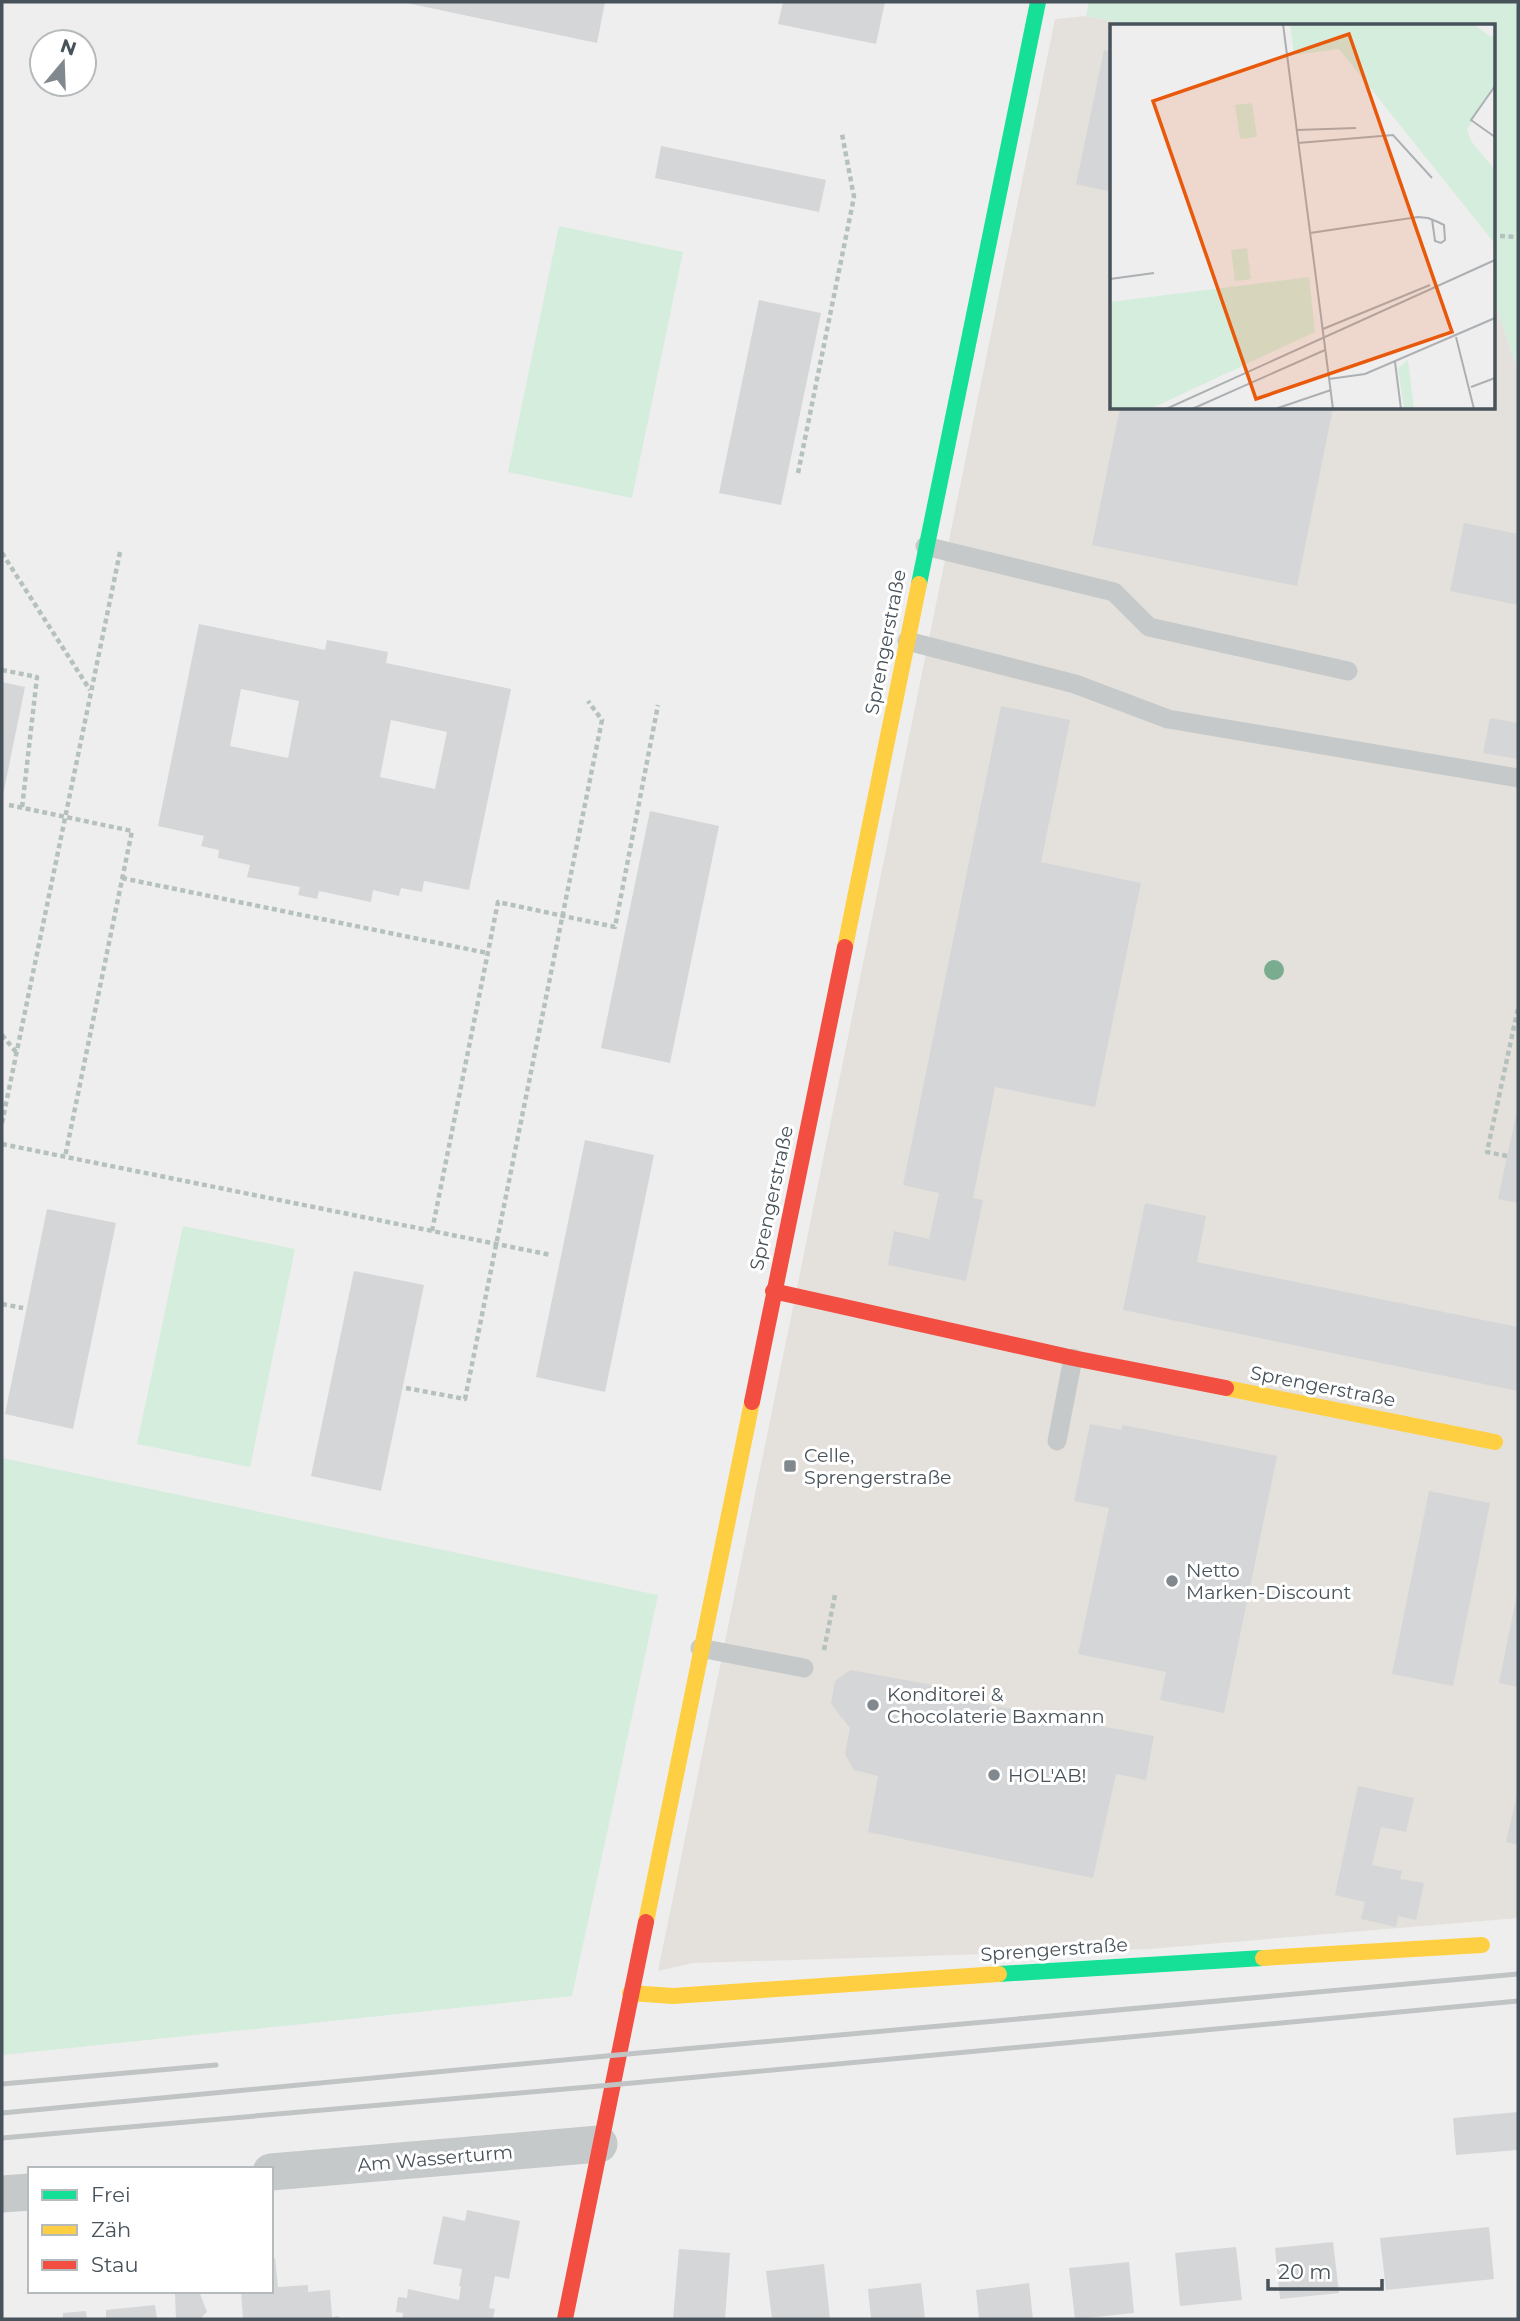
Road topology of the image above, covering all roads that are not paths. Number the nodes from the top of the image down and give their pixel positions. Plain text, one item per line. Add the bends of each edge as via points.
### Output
1 (1038, 2) edge
2 (925, 546) junction
3 (907, 641) junction
4 (1348, 671) dead end
5 (1518, 778) edge
6 (773, 1291) junction
7 (1073, 1358) junction
8 (1057, 1441) dead end
9 (1495, 1442) joint
10 (1518, 1442) edge
11 (700, 1648) junction
12 (804, 1668) road end
13 (1482, 1945) dead end
14 (630, 1993) junction
15 (599, 2144) junction
16 (273, 2172) edge
17 (28, 2192) edge
18 (2, 2194) edge
19 (565, 2319) edge

1 - 2 street, Sprengerstraße
2 - 3 street, Sprengerstraße
2 - 4 lane via 1114,592 1149,627
3 - 5 lane via 1075,684 1168,719
3 - 6 street, Sprengerstraße
6 - 7 street, Sprengerstraße
6 - 11 street, Sprengerstraße
7 - 8 lane
7 - 9 street, Sprengerstraße
9 - 10 lane
11 - 12 lane
11 - 14 street, Sprengerstraße
13 - 14 street, Sprengerstraße via 673,1996
14 - 15 street, Sprengerstraße
15 - 16 street, Am Wasserturm
15 - 19 street, Sprengerstraße
17 - 18 street

